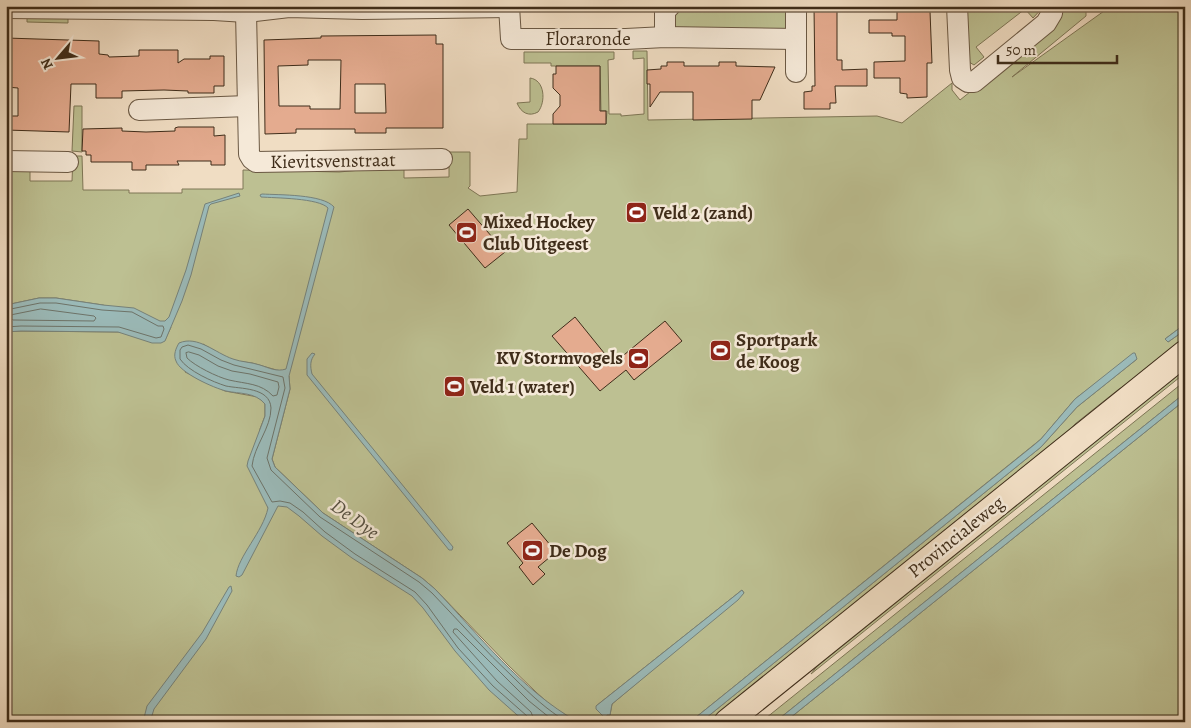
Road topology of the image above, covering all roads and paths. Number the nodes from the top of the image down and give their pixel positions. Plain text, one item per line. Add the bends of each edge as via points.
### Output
1 (670, 6) edge
2 (796, 6) edge
3 (957, 6) edge
4 (1053, 6) edge
5 (289, 7) edge
6 (510, 7) edge
7 (6, 8) edge
8 (139, 8) edge
9 (246, 12) junction
10 (665, 37) junction
11 (796, 39) junction
12 (796, 72) dead end
13 (248, 106) junction
14 (139, 110) dead end
15 (442, 159) dead end
16 (6, 161) edge
17 (68, 162) dead end
18 (1185, 353) edge
19 (728, 722) edge

1 - 10 street via 665,11
2 - 11 street
3 - 4 street via 960,70 962,78 968,82 974,82 1046,23
5 - 6 street
5 - 9 street
6 - 10 street, Floraronde via 511,39
7 - 8 street
8 - 9 street
9 - 13 street, Kievitsvenstraat
10 - 11 street, Floraronde
11 - 12 street
13 - 14 street
13 - 15 street, Kievitsvenstraat via 250,154 256,162
16 - 17 street
18 - 19 main road, Provincialeweg

